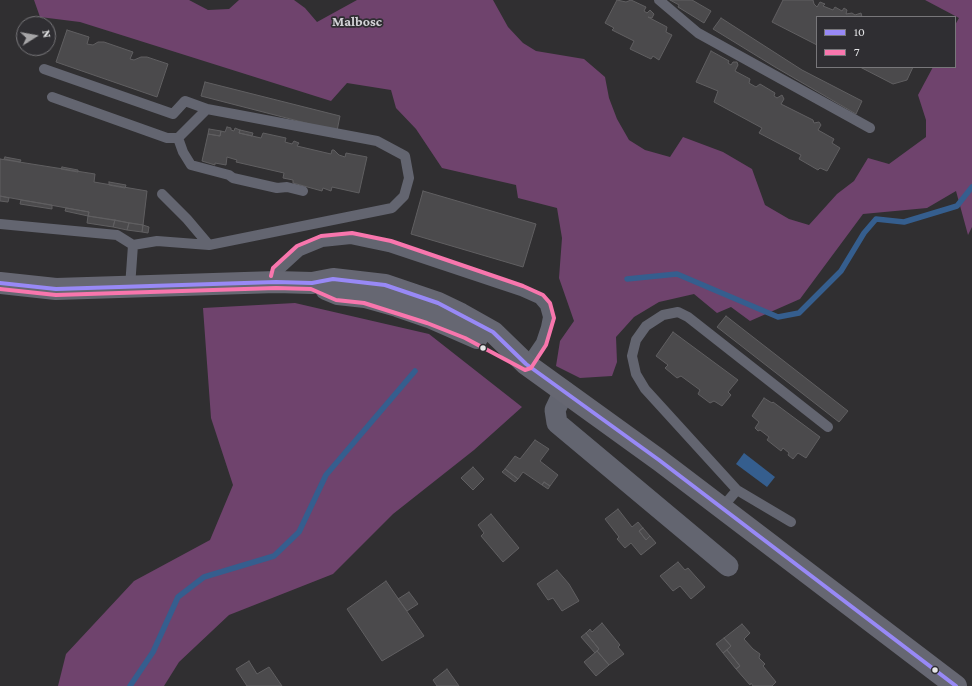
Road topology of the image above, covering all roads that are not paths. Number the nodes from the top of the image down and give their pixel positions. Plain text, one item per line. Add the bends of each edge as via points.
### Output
1 (659, 0) edge
2 (44, 69) dead end
3 (52, 97) dead end
4 (207, 109) junction
5 (870, 128) dead end
6 (178, 138) junction
7 (303, 191) dead end
8 (162, 194) dead end
9 (0, 224) edge
10 (133, 245) junction
11 (208, 245) junction
12 (276, 282) junction
13 (0, 283) edge
14 (130, 287) junction
15 (526, 364) junction
16 (564, 391) junction
17 (828, 427) dead end
18 (737, 490) junction
19 (721, 509) junction
20 (791, 522) dead end
21 (728, 566) dead end
22 (956, 686) edge

1 - 5 lane via 698,33
2 - 4 lane via 173,114 184,101
3 - 6 lane via 167,138
4 - 6 lane
4 - 11 lane via 377,141 405,156 409,178 404,196 392,208
6 - 7 lane via 191,165 262,185
8 - 11 lane
9 - 10 lane via 117,235
10 - 11 lane via 157,241
10 - 14 lane
12 - 14 main road
12 - 15 main road via 312,283 338,294 365,297 430,317
12 - 15 lane via 277,272 300,251 322,242 351,239 389,247 539,299 545,306 548,317 546,327 541,342
13 - 14 main road via 56,289
15 - 16 main road
16 - 19 main road
16 - 21 street via 556,410 557,423
17 - 18 lane via 688,317 678,312 663,315 646,326 636,340 632,356 636,374 645,389
18 - 19 lane
18 - 20 lane
19 - 22 main road

